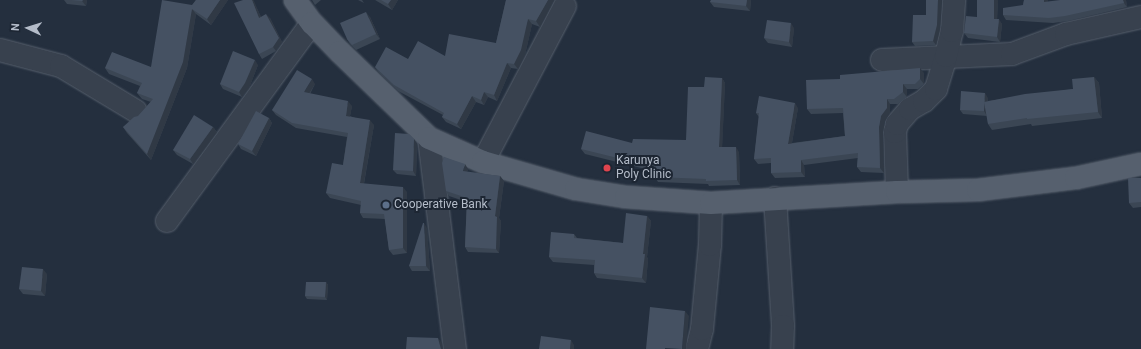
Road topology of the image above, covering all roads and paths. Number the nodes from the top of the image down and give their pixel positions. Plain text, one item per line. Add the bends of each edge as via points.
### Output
1 (294, 0) edge
2 (954, 0) edge
3 (565, 6) dead end
4 (1141, 17) edge
5 (312, 23) junction
6 (0, 50) edge
7 (946, 56) junction
8 (882, 60) dead end
9 (136, 111) dead end
10 (429, 138) junction
11 (483, 162) junction
12 (1141, 164) edge
13 (897, 192) junction
14 (775, 198) junction
15 (711, 203) junction
16 (167, 221) dead end
17 (455, 349) edge
18 (697, 349) edge
19 (782, 349) edge

1 - 5 main road
2 - 7 street via 952,31
3 - 11 street
4 - 7 street via 1066,34 1012,54
5 - 10 main road
5 - 16 street
6 - 9 street via 61,66
7 - 8 street
7 - 13 street via 936,89 924,101 910,109 897,124
10 - 11 main road
10 - 17 street
11 - 15 main road via 576,189 626,197
12 - 13 main road via 1076,178 993,188
13 - 14 main road
14 - 15 main road
14 - 19 street via 783,326
15 - 18 street via 702,329

